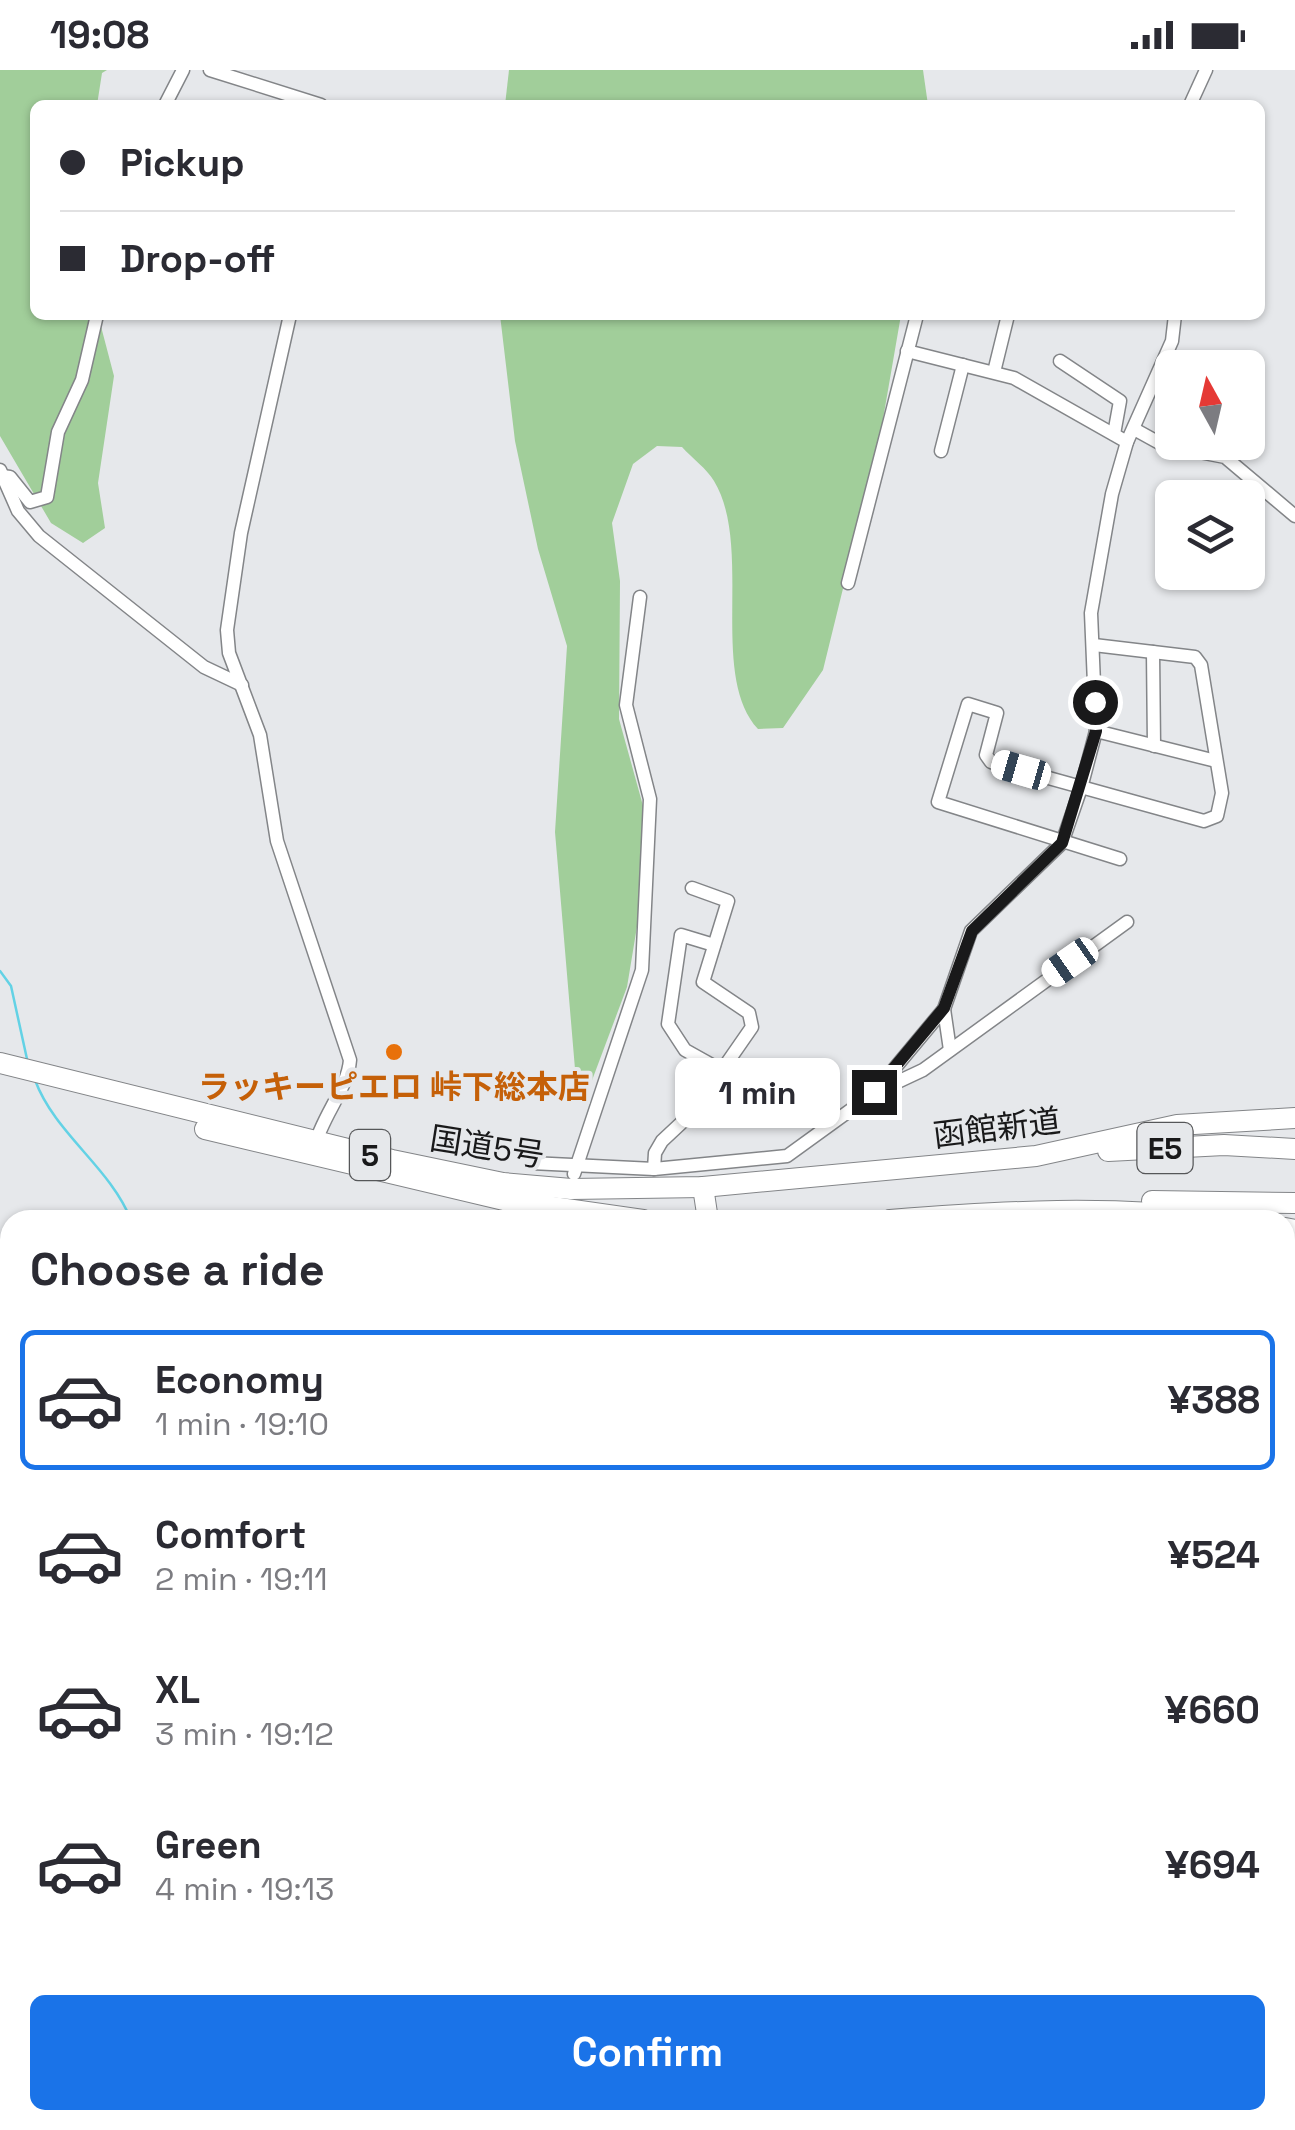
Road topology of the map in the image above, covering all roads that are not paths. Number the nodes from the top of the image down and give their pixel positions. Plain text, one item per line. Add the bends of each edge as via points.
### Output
1 (183, 70) edge
2 (210, 70) edge
3 (1206, 70) edge
4 (168, 100) edge
5 (305, 100) edge
6 (1192, 100) edge
7 (96, 320) edge
8 (289, 320) edge
9 (915, 320) edge
10 (1007, 320) edge
11 (1174, 320) edge
12 (907, 351) junction
13 (1060, 361) dead end
14 (963, 365) junction
15 (994, 372) junction
16 (1114, 434) junction
17 (1130, 435) junction
18 (940, 451) dead end
19 (1, 473) edge
20 (1295, 516) edge
21 (848, 584) dead end
22 (640, 597) dead end
23 (1094, 644) junction
24 (1154, 652) junction
25 (242, 685) junction
26 (1096, 731) junction
27 (1154, 746) junction
28 (1216, 761) junction
29 (1082, 788) junction
30 (1062, 843) junction
31 (1120, 859) dead end
32 (692, 888) dead end
33 (1128, 922) dead end
34 (714, 945) junction
35 (944, 1008) junction
36 (950, 1050) junction
37 (719, 1068) junction
38 (10, 1073) edge
39 (874, 1092) junction
40 (1295, 1118) edge
41 (314, 1148) junction
42 (1295, 1149) edge
43 (787, 1156) junction
44 (1036, 1156) junction
45 (531, 1163) dead end
46 (654, 1169) junction
47 (573, 1179) junction
48 (791, 1179) junction
49 (703, 1187) junction
50 (1295, 1203) edge
51 (563, 1210) edge
52 (567, 1210) edge
53 (706, 1210) edge
54 (1011, 1210) joint
55 (1140, 1210) edge

1 - 4 street
2 - 5 street
3 - 6 street
7 - 19 street via 82,380 58,432 48,497 30,502
8 - 25 street via 230,602 228,653
9 - 12 street
10 - 15 street
11 - 17 street via 1172,341
12 - 14 street
12 - 21 street
13 - 16 street via 1120,400
14 - 15 street
14 - 18 street
15 - 16 street
16 - 17 street
17 - 20 street via 1225,457
17 - 23 street via 1093,598
19 - 25 street via 18,511 39,536 204,668
22 - 47 street via 626,705 650,799 642,970
23 - 24 street
23 - 26 street
24 - 27 street
24 - 28 street via 1196,657 1201,665
25 - 41 street via 260,735 277,841 350,1060
26 - 27 street
26 - 29 street
27 - 28 street
28 - 29 street via 1221,806 1211,821
29 - 30 street
29 - 30 street via 990,762 997,713 968,704 938,802 1050,833
30 - 31 street
30 - 35 street via 972,931
32 - 34 street via 728,901
33 - 36 street
34 - 37 street via 704,982 749,1013 752,1027
34 - 37 street via 680,935 668,1024 685,1050
35 - 36 street
35 - 39 street
36 - 39 street
37 - 46 street via 693,1112 662,1141
38 - 41 highway, 国道5号 / 5
39 - 43 street
40 - 44 highway, 函館新道 / 5 via 1177,1124
41 - 47 highway, 国道5号 / 5 via 467,1177
41 - 51 highway, 国道5号 / 5
42 - 44 highway, E5 via 1224,1145
43 - 46 street
43 - 48 street
44 - 48 highway, 函館新道 / 5
45 - 47 street
46 - 47 street
47 - 49 highway, 国道5号 / 5
47 - 52 street
48 - 49 highway, 函館新道 / 5
49 - 53 highway
50 - 54 highway, E5 via 1146,1201
54 - 55 highway

